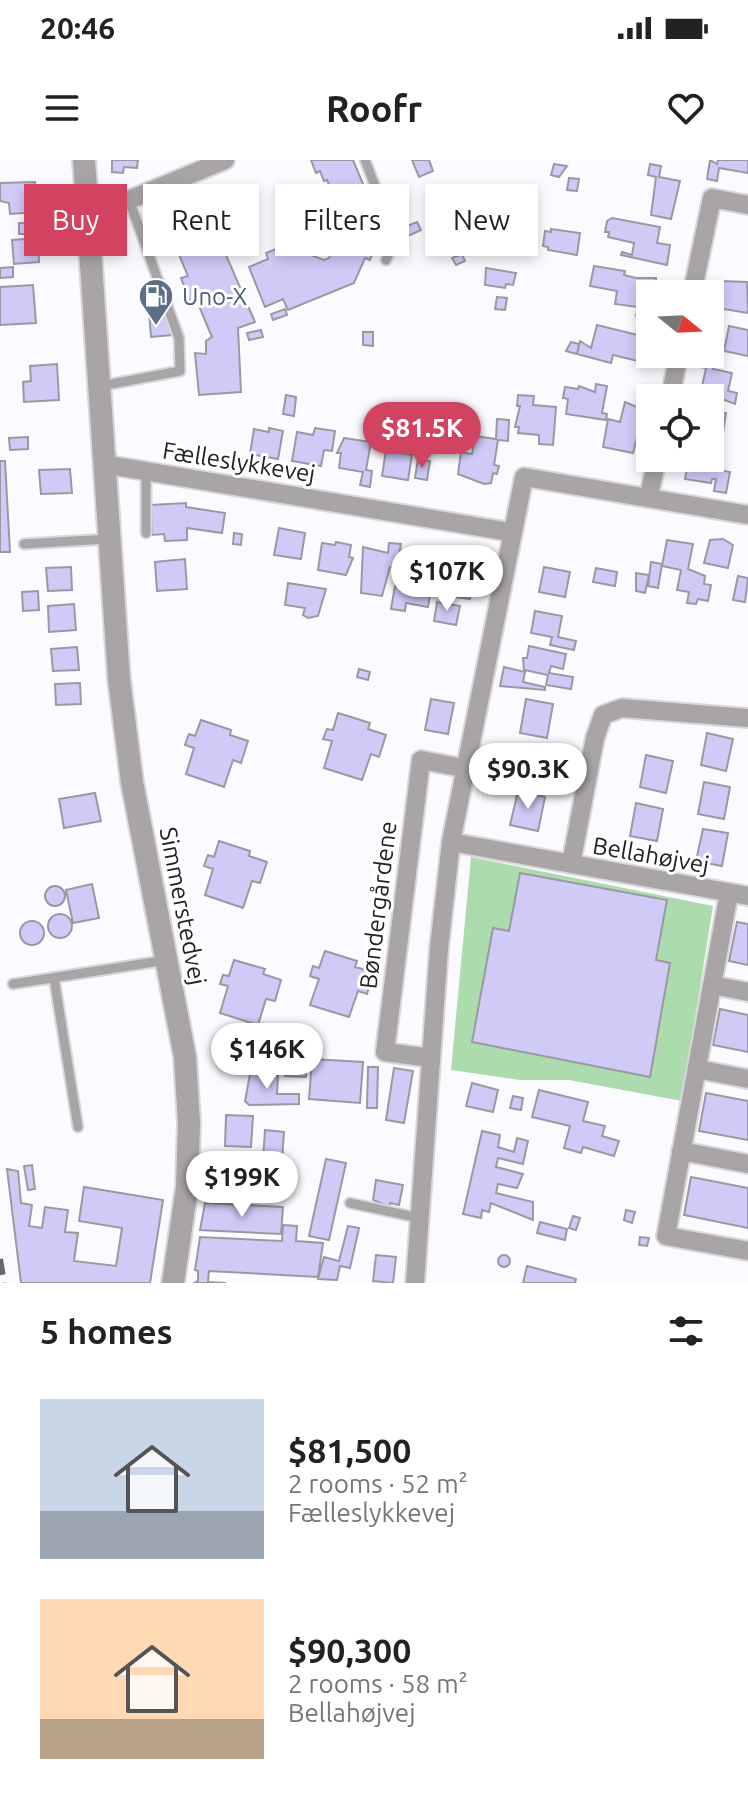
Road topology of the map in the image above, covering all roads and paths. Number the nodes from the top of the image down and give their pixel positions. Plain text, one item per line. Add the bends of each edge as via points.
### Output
1 (84, 160) edge
2 (225, 160) edge
3 (365, 160) edge
4 (84, 184) edge
5 (129, 200) joint
6 (748, 205) edge
7 (88, 256) edge
8 (386, 260) dead end
9 (695, 280) edge
10 (97, 387) junction
11 (103, 464) junction
12 (146, 471) junction
13 (654, 472) edge
14 (649, 496) junction
15 (748, 515) edge
16 (510, 532) junction
17 (146, 533) dead end
18 (108, 539) junction
19 (24, 544) dead end
20 (748, 718) edge
21 (463, 768) junction
22 (451, 842) junction
23 (571, 864) junction
24 (739, 895) edge
25 (167, 960) junction
26 (54, 978) junction
27 (13, 984) dead end
28 (712, 985) junction
29 (748, 992) edge
30 (431, 1058) junction
31 (697, 1069) junction
32 (748, 1079) edge
33 (78, 1127) dead end
34 (681, 1151) junction
35 (748, 1164) edge
36 (350, 1203) dead end
37 (419, 1218) junction
38 (748, 1251) edge
39 (173, 1283) edge
40 (415, 1283) edge

1 - 4 street, Simmerstedvej
2 - 5 street
3 - 8 lane via 395,238
5 - 10 lane via 179,338 180,371
6 - 9 street via 712,198
7 - 10 street, Simmerstedvej
10 - 11 street, Simmerstedvej
11 - 12 street, Fælleslykkevej
11 - 18 street, Simmerstedvej
12 - 16 street, Fælleslykkevej
12 - 17 lane
13 - 14 street
14 - 15 street
14 - 16 street via 524,477
16 - 21 street
18 - 19 lane
18 - 25 street, Simmerstedvej via 132,782
20 - 23 street via 622,708 603,715
21 - 22 street
21 - 30 street, Bøndergårdene via 421,760 400,908 385,1052
22 - 23 street, Bellahøjvej
22 - 30 street
23 - 24 street, Bellahøjvej
24 - 28 street
25 - 26 lane
25 - 39 street, Simmerstedvej via 185,1057 189,1123 187,1187
26 - 27 lane
26 - 33 lane
28 - 29 street
28 - 31 street
30 - 37 street
31 - 32 street
31 - 34 street
34 - 35 street
34 - 38 street via 666,1236
36 - 37 lane
37 - 40 street

